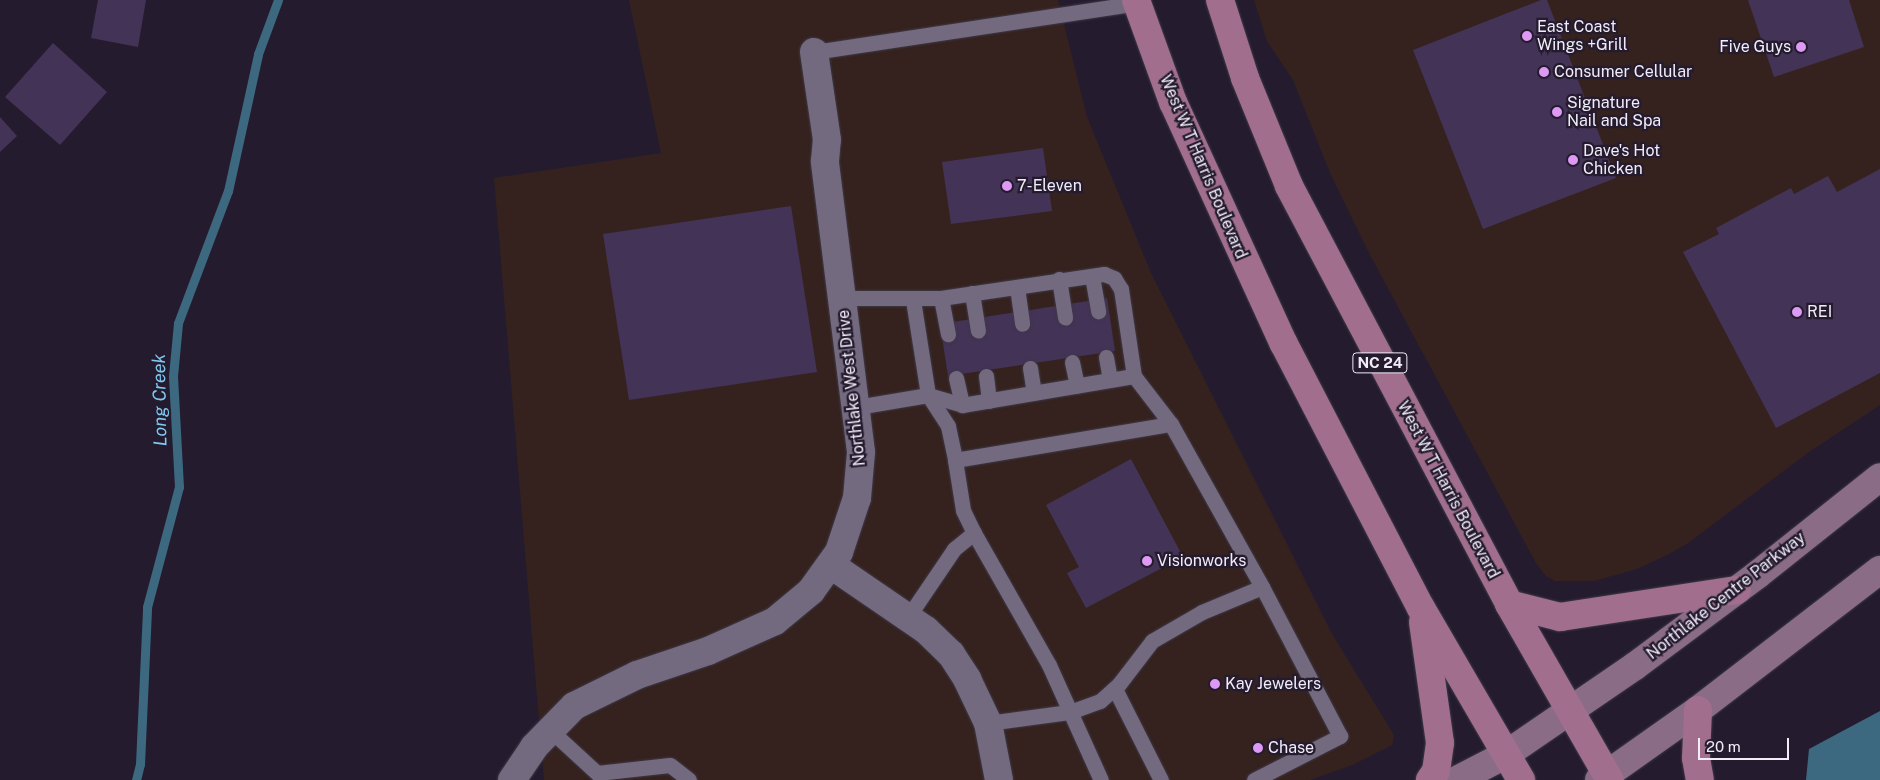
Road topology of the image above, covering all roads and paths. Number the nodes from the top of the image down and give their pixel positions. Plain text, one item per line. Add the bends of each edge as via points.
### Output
1 (1220, 0) edge
2 (1136, 1) edge
3 (814, 52) joint
4 (1092, 276) junction
5 (1059, 279) junction
6 (1017, 287) junction
7 (972, 293) junction
8 (843, 298) junction
9 (941, 298) junction
10 (913, 300) junction
11 (1098, 311) dead end
12 (1065, 318) dead end
13 (1022, 324) dead end
14 (978, 330) dead end
15 (948, 334) dead end
16 (1106, 357) dead end
17 (1072, 362) dead end
18 (1030, 368) dead end
19 (986, 376) dead end
20 (1134, 376) junction
21 (956, 378) dead end
22 (1110, 380) junction
23 (1077, 385) junction
24 (1034, 393) junction
25 (928, 395) junction
26 (989, 401) junction
27 (962, 405) junction
28 (857, 407) junction
29 (1171, 424) junction
30 (955, 460) junction
31 (1880, 477) edge
32 (974, 533) junction
33 (831, 565) junction
34 (1880, 570) edge
35 (1262, 586) junction
36 (1737, 590) junction
37 (1509, 604) junction
38 (1421, 608) junction
39 (908, 617) junction
40 (1115, 689) junction
41 (1698, 710) junction
42 (1069, 712) junction
43 (1569, 712) junction
44 (988, 723) junction
45 (549, 729) junction
46 (1506, 755) junction
47 (593, 776) edge
48 (1605, 778) edge
49 (512, 780) edge
50 (689, 780) edge
51 (999, 780) edge
52 (1102, 780) edge
53 (1161, 780) edge
54 (1254, 780) edge
55 (1430, 780) edge
56 (1457, 780) edge
57 (1521, 780) edge
58 (1700, 780) edge

1 - 37 main road, West W T Harris Boulevard / NC 24 via 1245,78 1289,186
2 - 3 lane
2 - 38 main road, West W T Harris Boulevard via 1173,102 1224,218 1284,344
3 - 8 street, Northlake West Drive via 827,140 825,161
4 - 5 lane
4 - 11 lane
4 - 20 lane via 1104,274 1114,278 1121,289
5 - 6 lane
5 - 12 lane
6 - 7 lane
6 - 13 lane
7 - 9 lane
7 - 14 lane
8 - 10 lane
8 - 28 street, Northlake West Drive
9 - 10 lane
9 - 15 lane
10 - 25 lane
16 - 22 lane
17 - 23 lane
18 - 24 lane
19 - 26 lane
20 - 22 lane
20 - 29 lane
21 - 27 lane
22 - 23 lane
23 - 24 lane
24 - 26 lane
25 - 27 lane
25 - 28 lane
25 - 30 lane via 948,426
26 - 27 lane
28 - 33 street, Northlake West Drive via 861,471 850,524
29 - 30 lane
29 - 35 lane
30 - 32 lane via 964,510
31 - 36 main road, Northlake Centre Parkway
32 - 39 lane via 954,549
32 - 42 lane via 1049,665
33 - 39 street
33 - 45 street, Northlake West Drive via 811,590 774,621 753,633 604,689 574,706
34 - 41 main road
35 - 40 lane via 1202,612 1160,636 1134,661
35 - 54 lane via 1340,736
36 - 37 main road via 1560,617
36 - 43 main road, Northlake Centre Parkway
37 - 43 main road, West W T Harris Boulevard / NC 24
38 - 46 main road, West W T Harris Boulevard
38 - 55 main road via 1440,743 1436,771
39 - 44 street via 951,654 972,686
40 - 42 lane via 1100,701
40 - 53 lane
41 - 48 main road
41 - 58 main road via 1696,758
42 - 44 lane
42 - 52 lane
43 - 46 main road, Northlake Centre Parkway
43 - 48 main road, West W T Harris Boulevard / NC 24
44 - 51 street
45 - 47 lane
45 - 49 street, Northlake West Drive via 521,763
46 - 56 main road, Northlake Centre Parkway
46 - 57 main road, West W T Harris Boulevard
47 - 50 lane via 670,765

